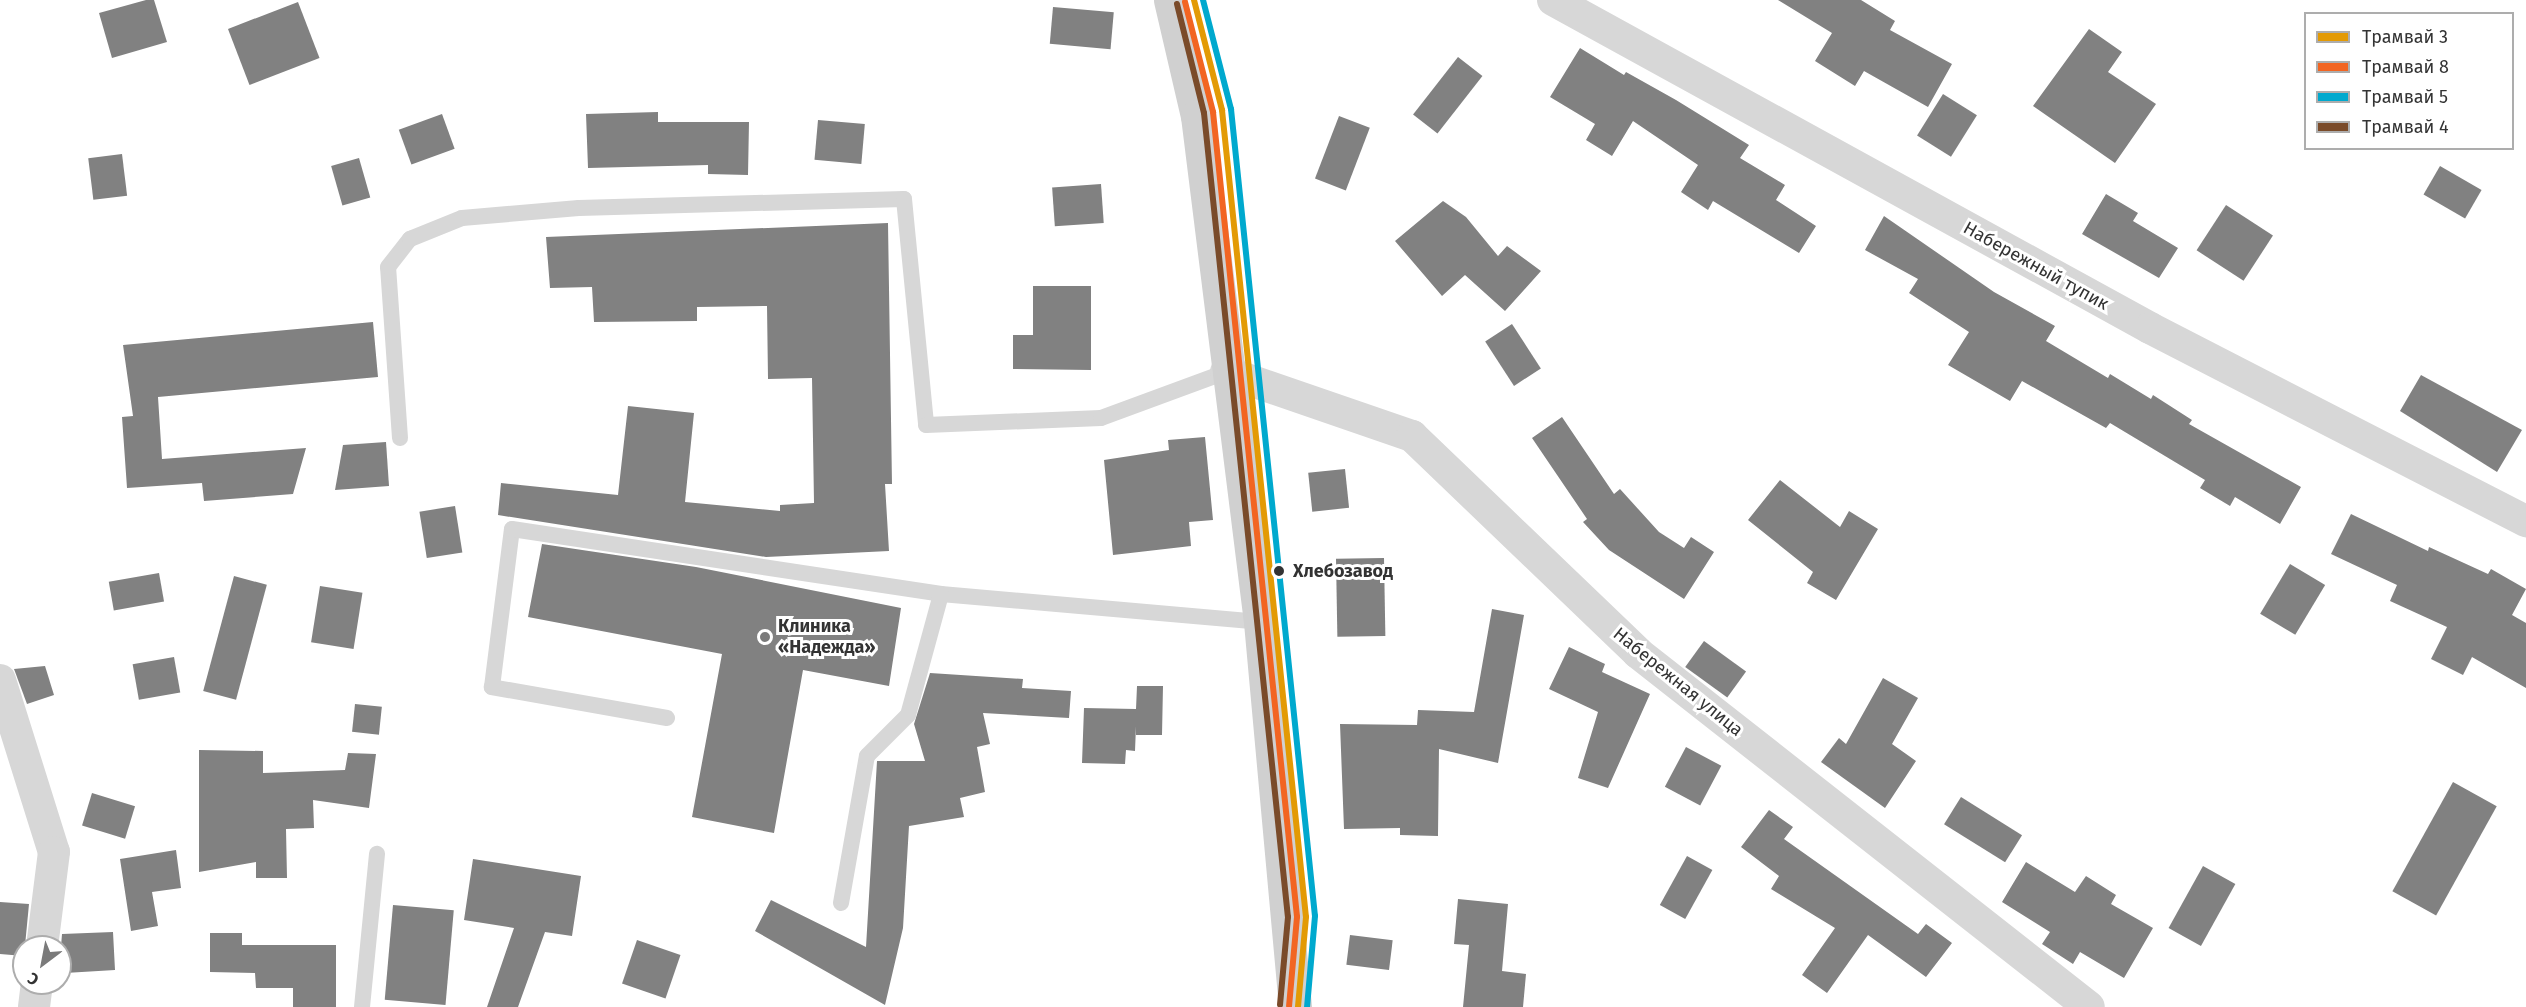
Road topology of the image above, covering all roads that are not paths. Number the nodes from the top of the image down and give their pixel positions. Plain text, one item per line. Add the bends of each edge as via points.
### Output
1 (1170, 0) edge
2 (1553, 0) edge
3 (1226, 372) junction
4 (400, 438) dead end
5 (2526, 521) edge
6 (940, 594) junction
7 (1260, 622) junction
8 (0, 680) edge
9 (667, 718) dead end
10 (377, 854) dead end
11 (841, 903) dead end
12 (44, 935) edge
13 (1296, 1005) edge
14 (362, 1007) edge
15 (2089, 1007) edge

1 - 3 main road via 1197,116
2 - 5 street, Набережный тупик via 2150,328
3 - 4 lane via 1101,418 926,425 904,200 579,208 462,218 410,239 388,267
3 - 7 main road
3 - 15 street, Набережная улица via 1412,436 1638,653
6 - 7 lane
6 - 9 lane via 512,529 492,687
6 - 11 lane via 908,715 867,756
7 - 13 main road
8 - 12 street via 54,852
10 - 14 lane

